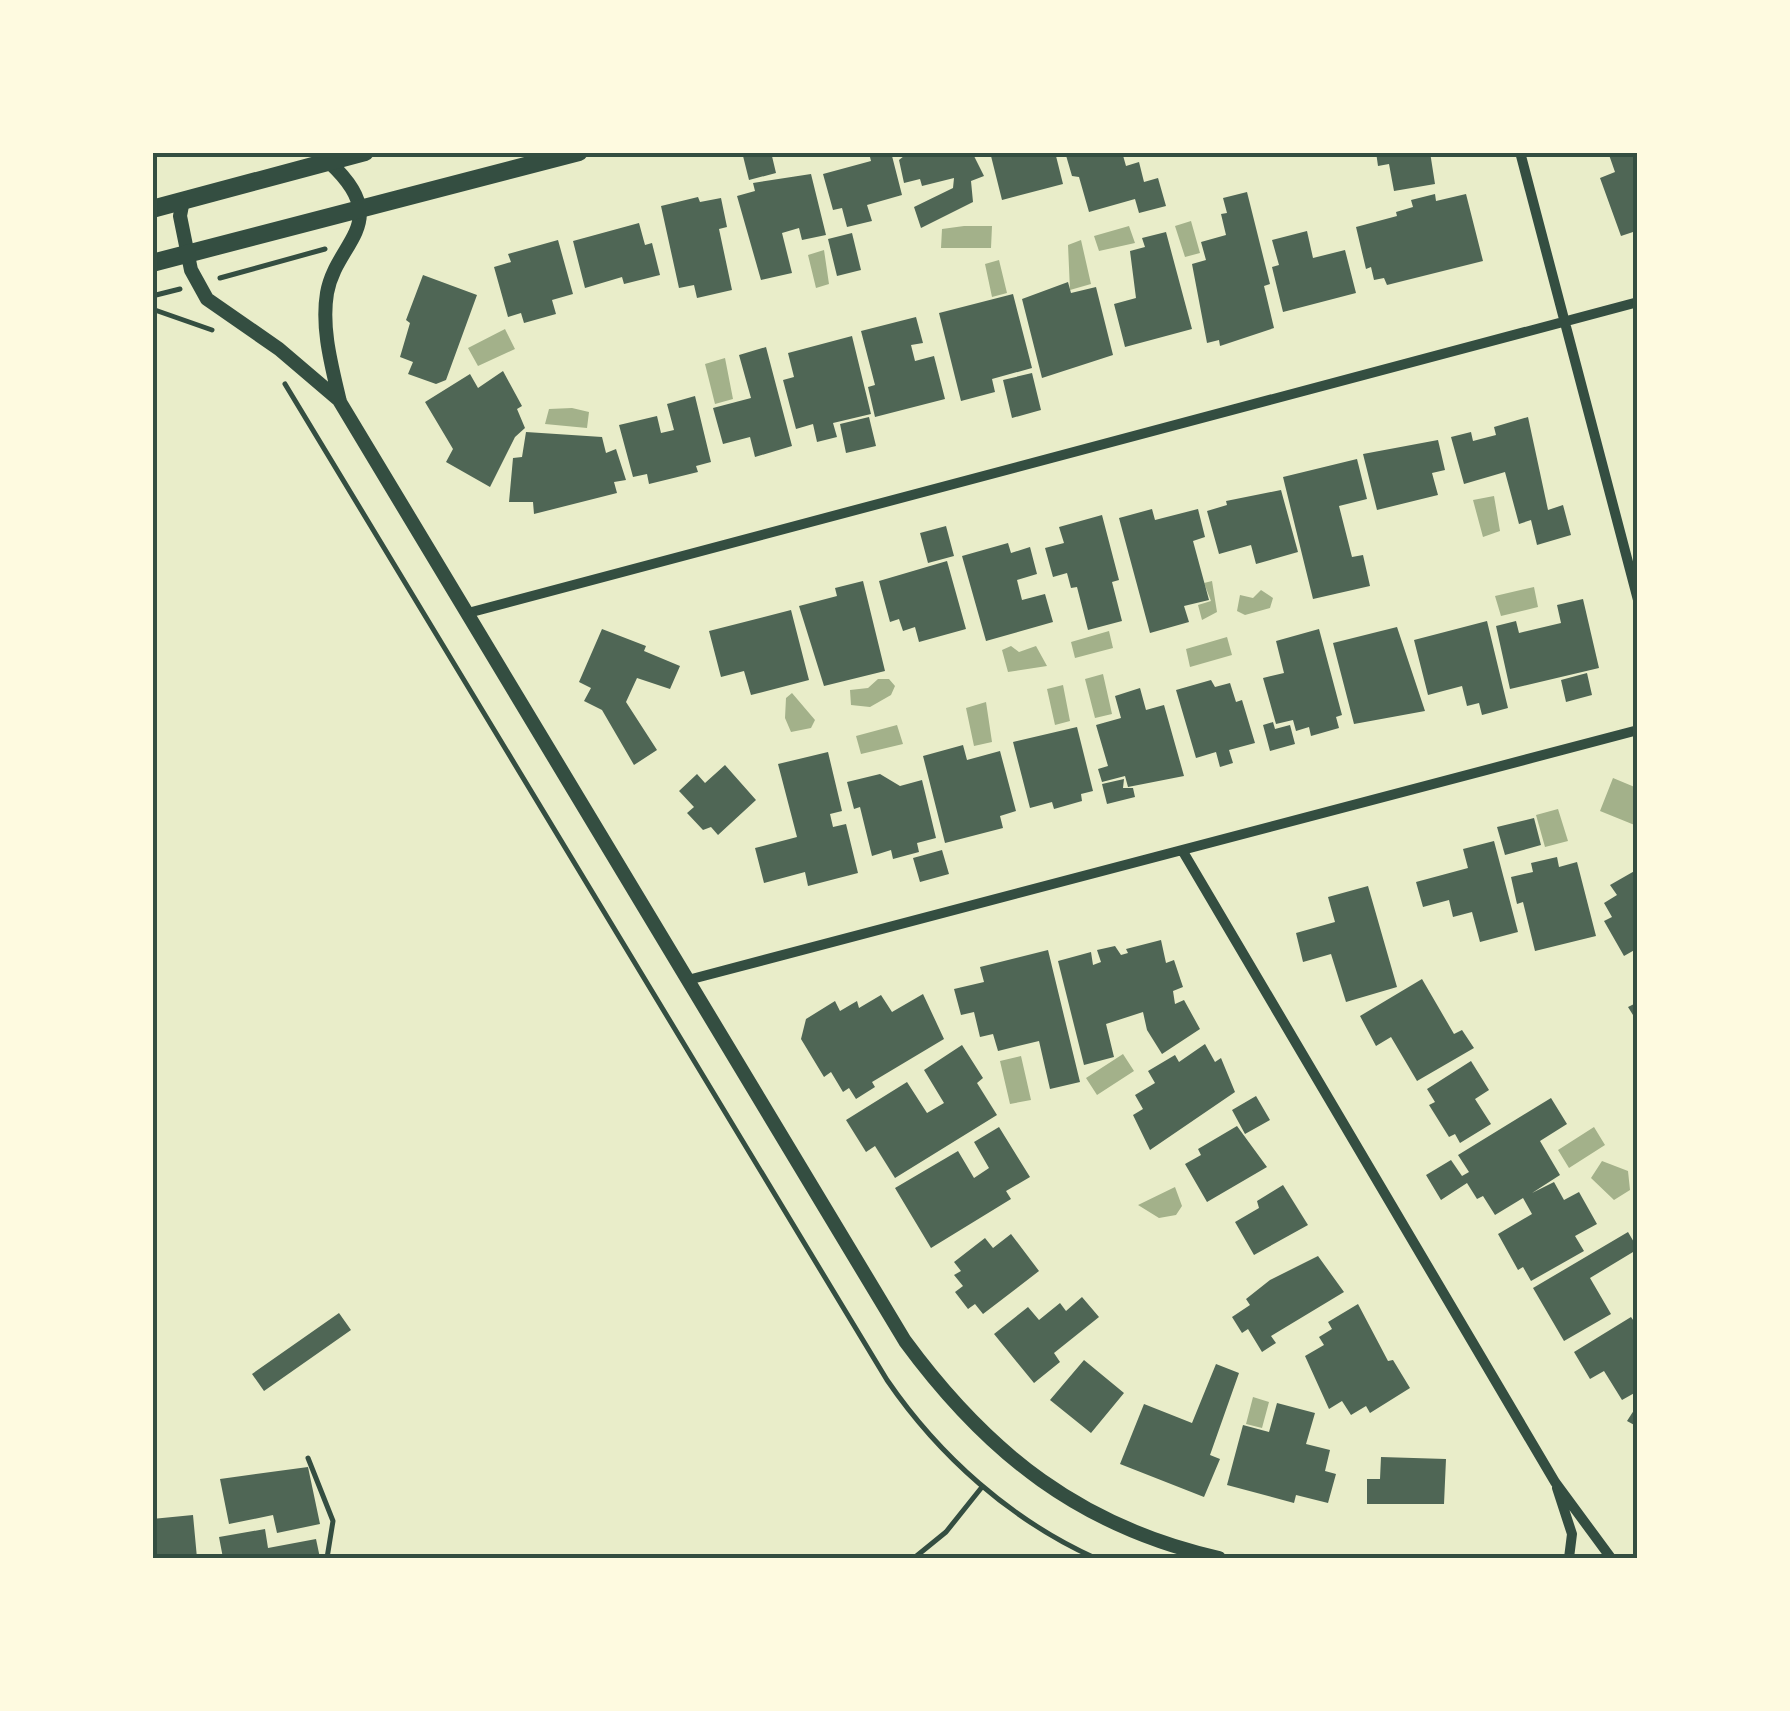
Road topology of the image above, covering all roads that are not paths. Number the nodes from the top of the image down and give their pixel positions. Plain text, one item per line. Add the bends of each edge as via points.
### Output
1 (364, 152) edge
2 (579, 152) edge
3 (1520, 152) edge
4 (330, 162) junction
5 (184, 200) junction
6 (152, 208) edge
7 (358, 210) junction
8 (187, 254) junction
9 (152, 263) edge
10 (1638, 302) edge
11 (1564, 321) junction
12 (340, 402) junction
13 (1638, 600) edge
14 (468, 613) junction
15 (1638, 730) edge
16 (1182, 850) junction
17 (688, 980) junction
18 (1556, 1482) junction
19 (1220, 1558) edge
20 (1569, 1558) edge
21 (1611, 1558) edge

1 - 4 main road
2 - 7 main road
3 - 11 street
4 - 5 main road
4 - 7 street
5 - 6 main road
5 - 8 street
7 - 8 main road
7 - 12 street via 356,239 326,301
8 - 9 main road
8 - 12 street via 197,284 220,311 279,349
10 - 11 street
11 - 13 street
11 - 14 street
12 - 14 street
14 - 17 street
15 - 16 street
16 - 17 street
16 - 18 street
17 - 19 street via 904,1341 942,1392 1007,1457 1081,1508 1166,1546
18 - 20 street via 1570,1523
18 - 21 street

